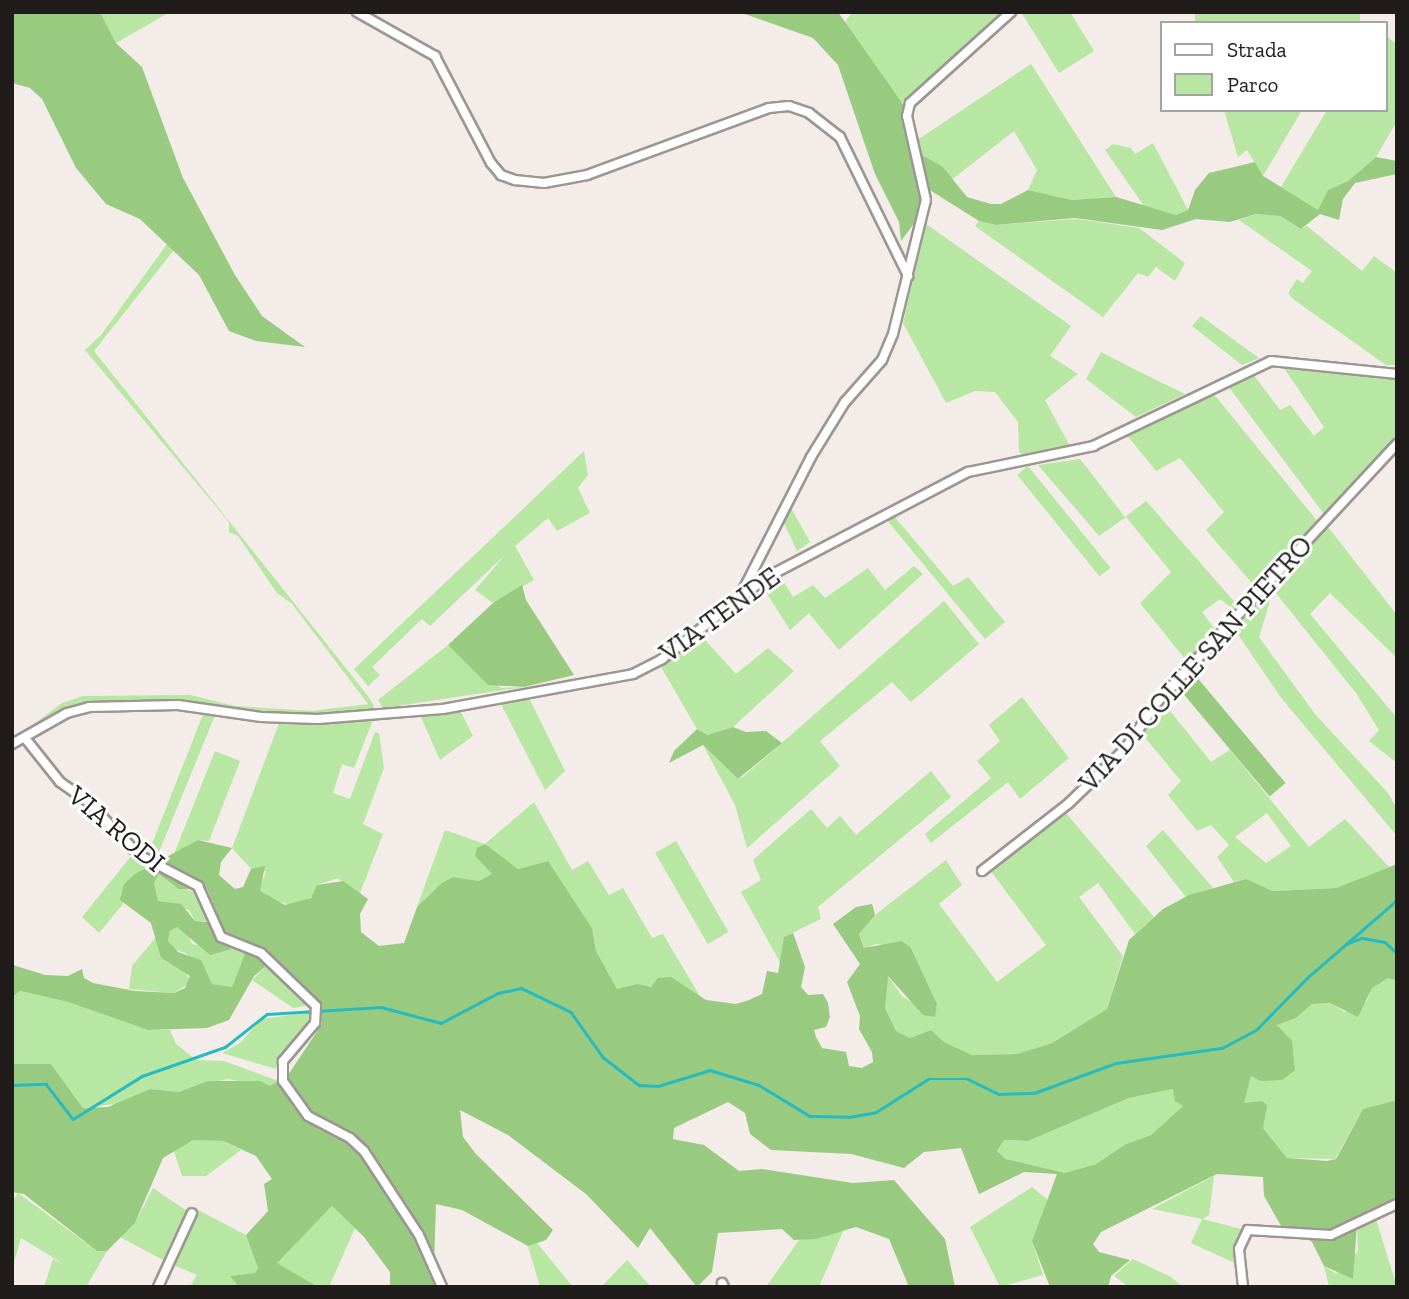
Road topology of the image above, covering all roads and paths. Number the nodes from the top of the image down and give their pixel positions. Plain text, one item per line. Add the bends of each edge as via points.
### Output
1 (358, 12) edge
2 (1011, 12) edge
3 (908, 276) junction
4 (1397, 374) edge
5 (1397, 444) edge
6 (740, 595) junction
7 (25, 738) junction
8 (12, 744) edge
9 (982, 871) dead end
10 (1397, 1204) edge
11 (192, 1213) dead end
12 (158, 1287) edge
13 (442, 1287) edge
14 (1243, 1287) edge

1 - 3 street via 435,56 491,163 501,175 515,180 544,183 587,175 769,108 789,106 809,113 840,137
2 - 3 street via 909,106 926,200
3 - 6 street via 882,360 845,402 811,457
4 - 6 street, VIA TENDE via 1282,360 1262,363 1093,446 968,472
5 - 9 street, VIA DI COLLE SAN PIETRO via 1158,702 1125,749 1069,803
6 - 7 street, VIA TENDE via 662,659 620,677 443,709 318,719 270,718 178,705 97,706 67,713
7 - 8 street, VIA TENDE
7 - 13 street, VIA RODI via 60,782 87,801 139,855 198,886 220,937 261,953 307,996 318,1011 312,1027 283,1061 286,1087 308,1116 350,1138 363,1151 419,1235
10 - 14 street via 1331,1235 1248,1230 1239,1249
11 - 12 street

